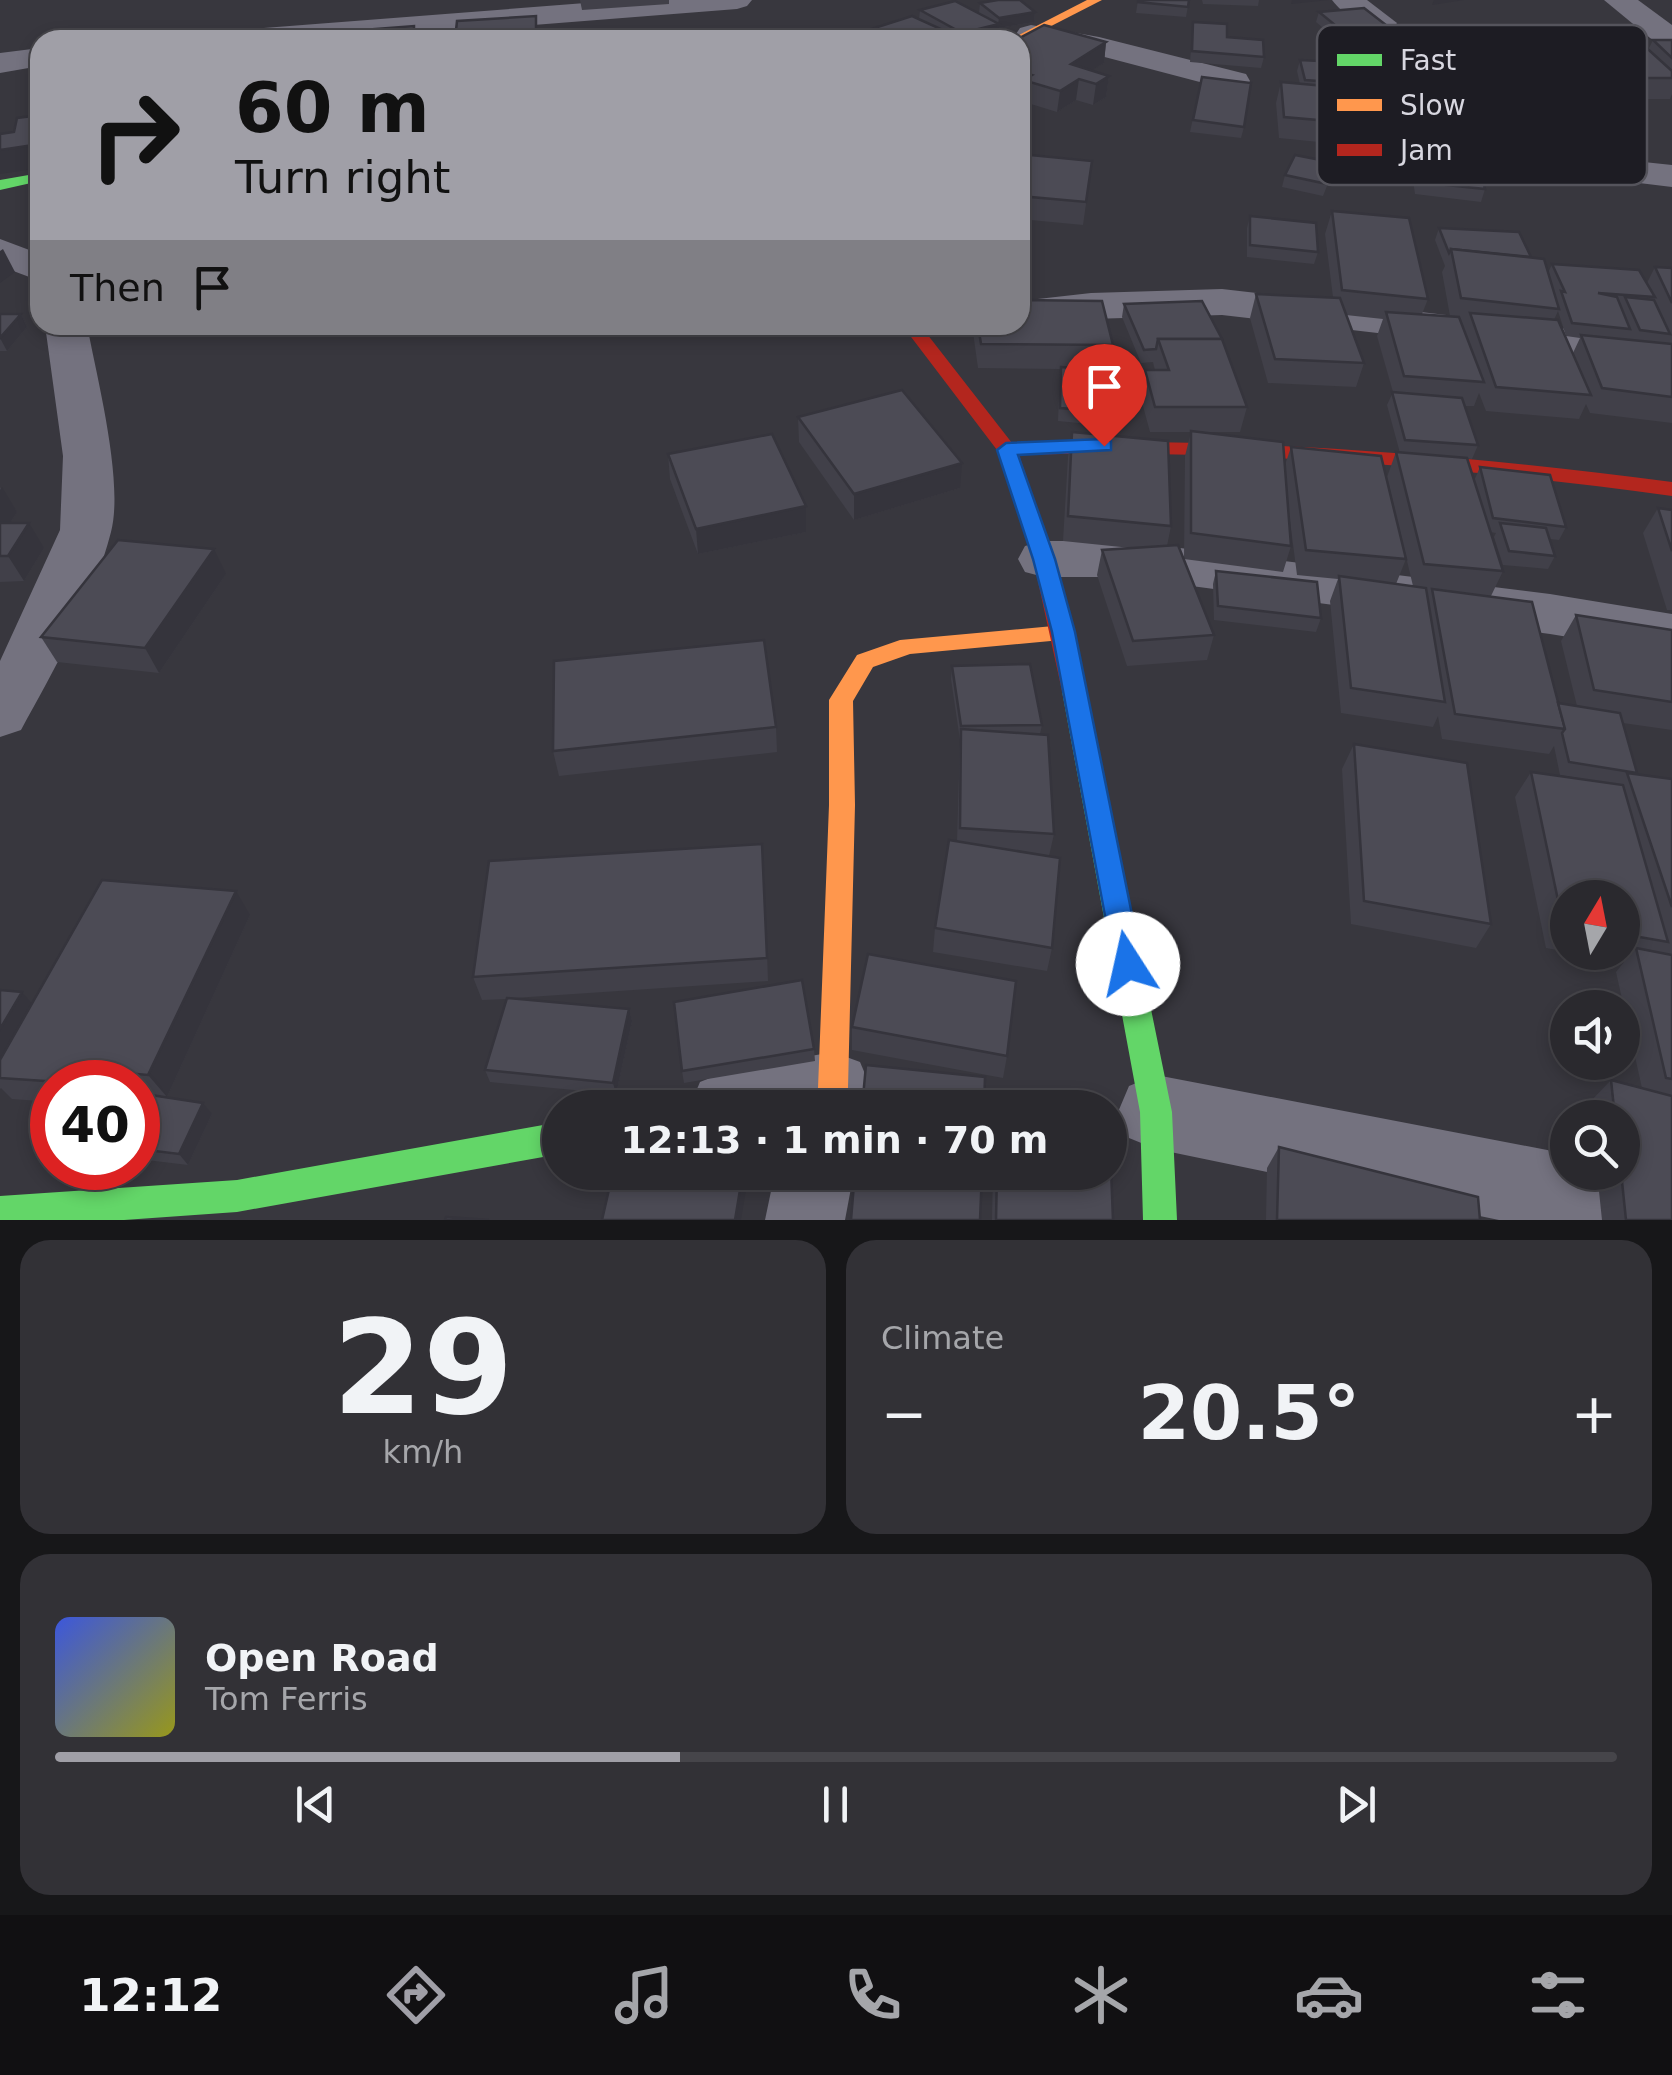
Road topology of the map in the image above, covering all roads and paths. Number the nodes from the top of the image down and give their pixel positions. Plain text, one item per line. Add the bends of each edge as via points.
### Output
1 (351, 0) edge
2 (738, 0) edge
3 (1347, 0) edge
4 (1619, 0) edge
5 (1083, 1) edge
6 (1382, 23) edge
7 (346, 30) joint
8 (1030, 32) edge
9 (1030, 38) edge
10 (1672, 40) edge
11 (1672, 53) edge
12 (1647, 55) edge
13 (30, 58) edge
14 (0, 63) edge
15 (1234, 81) edge
16 (1647, 173) edge
17 (1672, 176) edge
18 (30, 179) edge
19 (0, 185) edge
20 (0, 252) edge
21 (30, 264) edge
22 (1030, 313) edge
23 (68, 335) edge
24 (923, 335) edge
25 (1672, 354) edge
26 (1006, 450) junction
27 (1672, 489) edge
28 (1044, 559) junction
29 (1064, 632) junction
30 (1672, 634) edge
31 (0, 714) edge
32 (831, 1090) edge
33 (1156, 1112) junction
34 (542, 1141) edge
35 (811, 1190) edge
36 (1587, 1198) dead end
37 (0, 1212) edge
38 (805, 1220) edge
39 (1160, 1220) edge

1 - 7 street
2 - 7 street
3 - 6 street
4 - 10 street
5 - 8 street
9 - 15 street via 1136,54
11 - 12 street
13 - 14 street
16 - 17 street
18 - 19 street
20 - 21 street
22 - 25 street via 1222,302
23 - 31 street via 87,456 86,530 44,633
24 - 26 street
26 - 27 street via 1136,444 1389,456
26 - 28 street
28 - 29 street
28 - 30 street via 1141,562
29 - 32 street via 908,646 865,660 841,700
29 - 33 street
33 - 36 street
33 - 39 street
34 - 37 street via 237,1196
35 - 38 street

